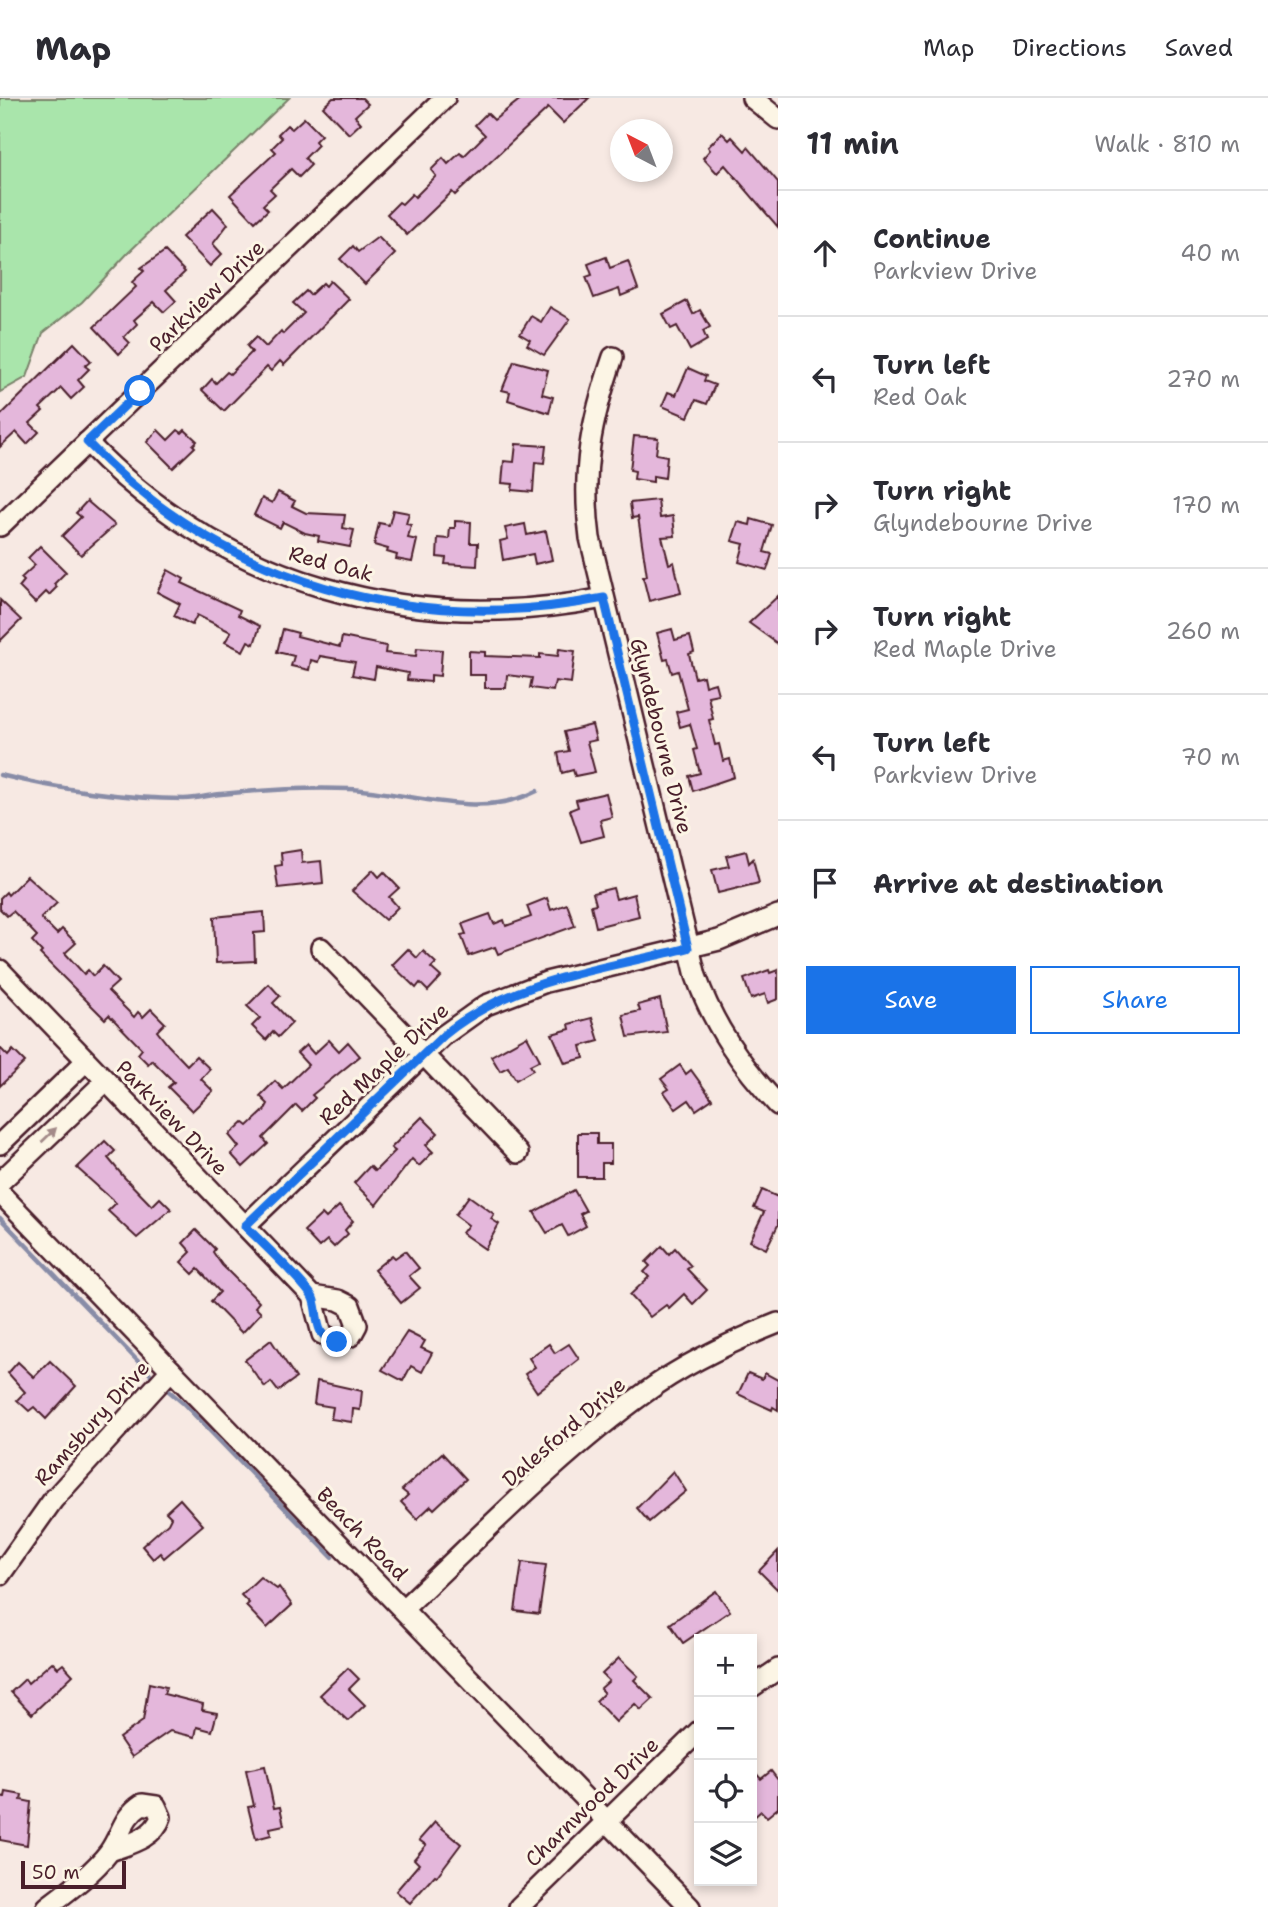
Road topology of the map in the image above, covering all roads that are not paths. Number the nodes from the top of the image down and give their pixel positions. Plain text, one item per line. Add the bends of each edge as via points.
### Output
1 (445, 98) edge
2 (751, 98) edge
3 (778, 120) edge
4 (613, 356) dead end
5 (87, 442) junction
6 (0, 526) edge
7 (604, 598) junction
8 (778, 915) edge
9 (321, 948) dead end
10 (688, 948) junction
11 (0, 971) edge
12 (424, 1054) junction
13 (86, 1061) junction
14 (106, 1081) junction
15 (778, 1105) edge
16 (0, 1144) edge
17 (518, 1153) dead end
18 (0, 1182) edge
19 (0, 1193) edge
20 (245, 1226) junction
21 (312, 1296) dead end
22 (778, 1323) edge
23 (171, 1370) junction
24 (0, 1575) edge
25 (403, 1609) junction
26 (778, 1669) edge
27 (757, 1684) edge
28 (694, 1736) edge
29 (607, 1819) junction
30 (110, 1851) dead end
31 (47, 1907) edge
32 (519, 1907) edge
33 (690, 1907) edge

1 - 5 street, Parkview Drive
2 - 3 street
4 - 7 street, Glyndebourne Drive via 594,418 585,472 590,538
5 - 6 street, Parkview Drive
5 - 7 street, Red Oak via 123,478 186,526 238,556 293,579 384,601 456,607 542,609
7 - 10 street, Glyndebourne Drive
8 - 10 street, Red Maple Drive via 738,934
9 - 12 street
10 - 12 street, Red Maple Drive via 502,997 472,1013
10 - 15 street, Glyndebourne Drive via 721,1032 746,1070
11 - 13 street, Parkview Drive
12 - 17 street
12 - 20 street, Red Maple Drive
13 - 14 street, Parkview Drive
13 - 16 street
18 -> 14 street
14 - 20 street, Parkview Drive
19 - 23 street, Beach Road
20 - 21 street, Parkview Drive
22 - 25 street, Dalesford Drive via 694,1363 627,1406
23 - 24 street, Ramsbury Drive via 53,1500
23 - 25 street, Beach Road
25 - 29 street, Beach Road
26 - 27 street
28 - 29 street, Charnwood Drive
29 - 32 street, Charnwood Drive
29 - 33 street, Beach Road
30 - 31 street

